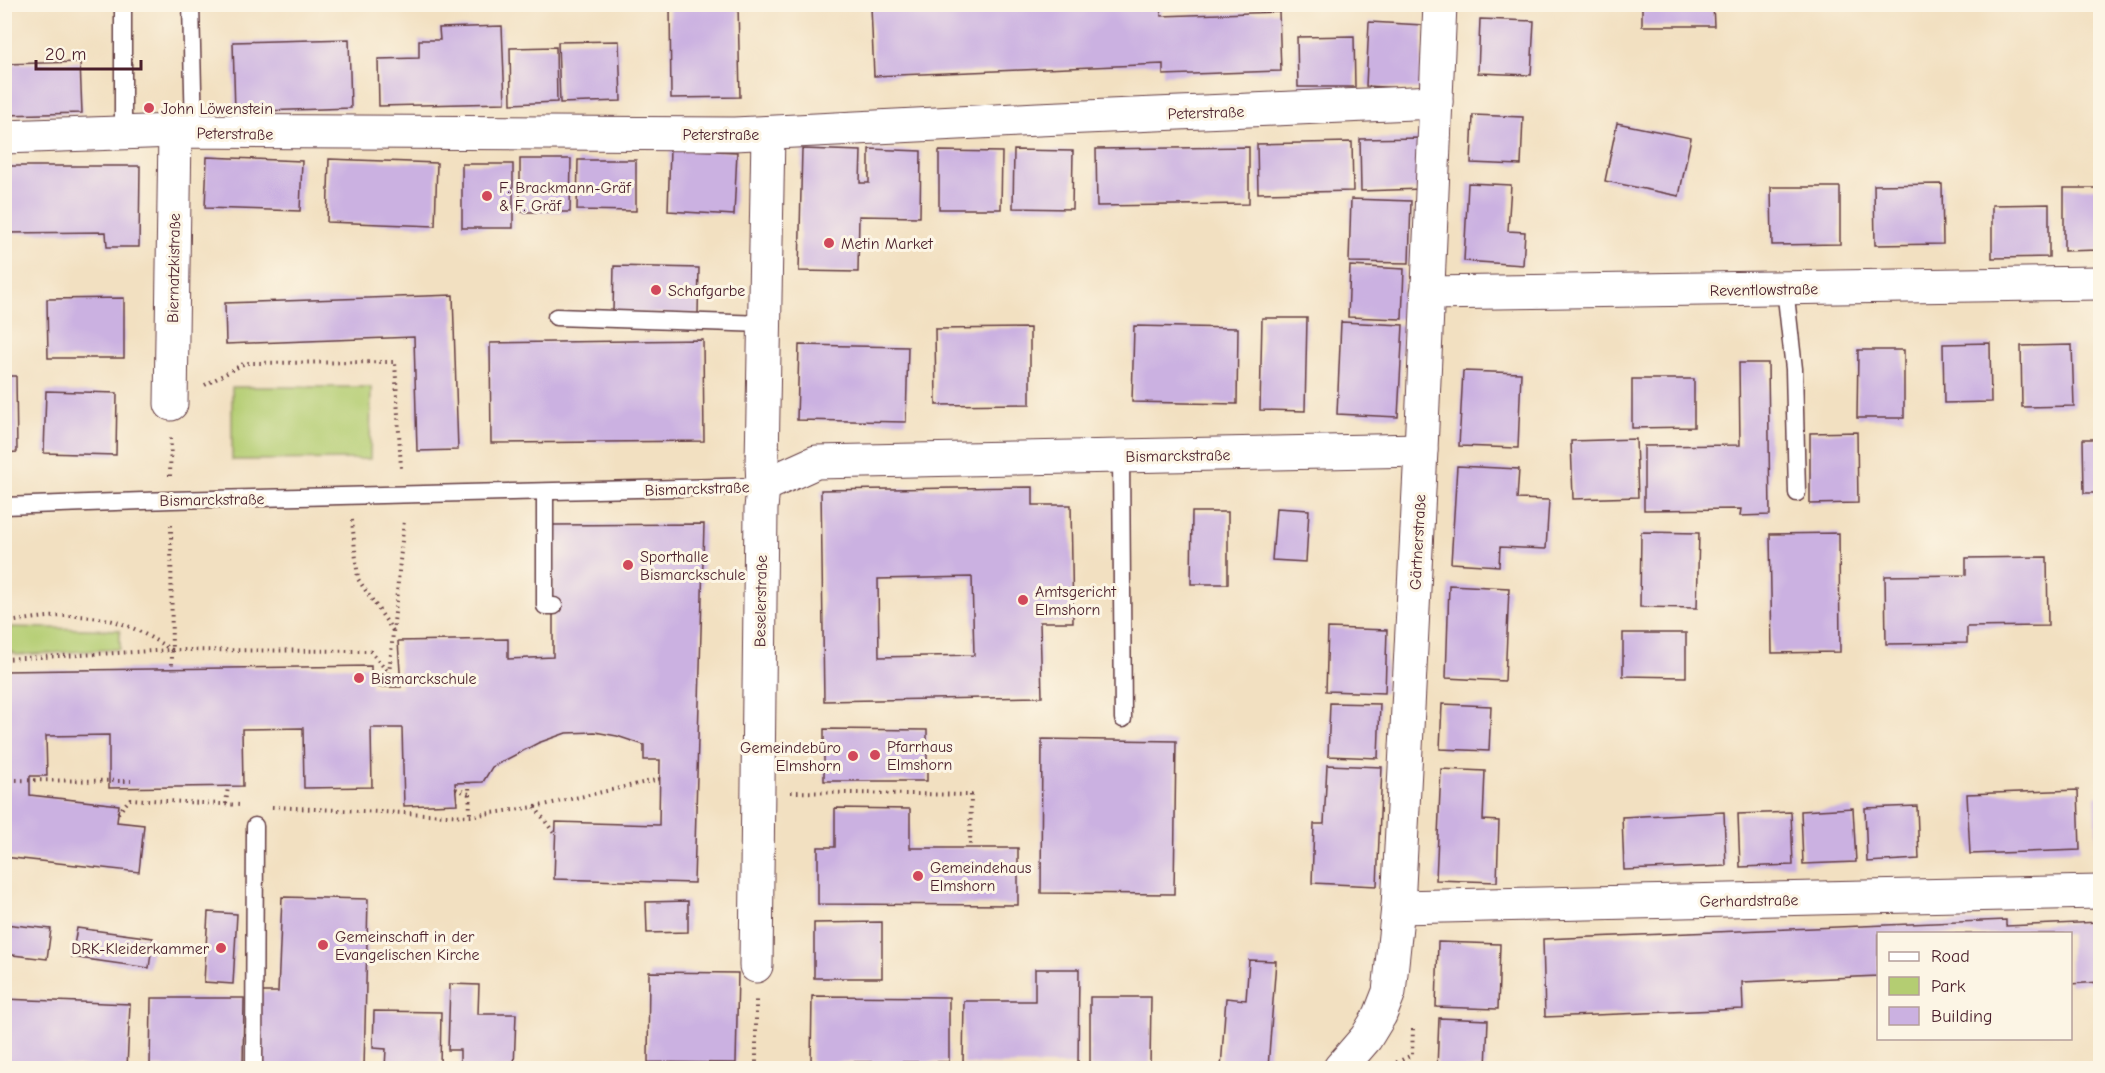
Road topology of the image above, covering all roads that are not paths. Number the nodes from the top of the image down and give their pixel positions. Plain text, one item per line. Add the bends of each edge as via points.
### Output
1 (123, 4) edge
2 (191, 4) edge
3 (1440, 4) edge
4 (1436, 102) junction
5 (184, 132) junction
6 (123, 133) junction
7 (768, 133) junction
8 (4, 137) edge
9 (2100, 283) edge
10 (1785, 288) junction
11 (1426, 293) junction
12 (556, 317) dead end
13 (765, 324) junction
14 (171, 404) road end
15 (1421, 450) junction
16 (1121, 456) junction
17 (763, 486) junction
18 (545, 492) junction
19 (1797, 493) dead end
20 (4, 506) edge
21 (554, 606) dead end
22 (1123, 718) dead end
23 (255, 826) dead end
24 (2100, 892) edge
25 (1398, 907) junction
26 (756, 966) road end
27 (254, 1068) edge
28 (1343, 1068) edge

1 - 6 lane
2 - 5 lane
3 - 4 street, Gärtnerstraße
4 - 7 street, Peterstraße
4 - 11 street, Gärtnerstraße
5 - 6 street, Peterstraße
5 - 7 street, Peterstraße
5 - 14 street, Biernatzkistraße
6 - 8 street, Peterstraße
7 - 13 street, Beselerstraße
9 - 10 street, Reventlowstraße
10 - 11 street, Reventlowstraße
10 - 19 lane via 1794,369
11 - 15 street, Gärtnerstraße
12 - 13 lane
13 - 17 street, Beselerstraße
15 - 16 street, Bismarckstraße
15 - 25 street, Gärtnerstraße
16 - 17 street, Bismarckstraße via 816,462
16 - 22 lane
17 - 18 lane, Bismarckstraße
17 - 26 street, Beselerstraße
18 - 20 lane, Bismarckstraße
18 - 21 lane via 545,606
23 - 27 lane
24 - 25 street, Gerhardstraße
25 - 28 street, Gärtnerstraße via 1389,992 1380,1015

